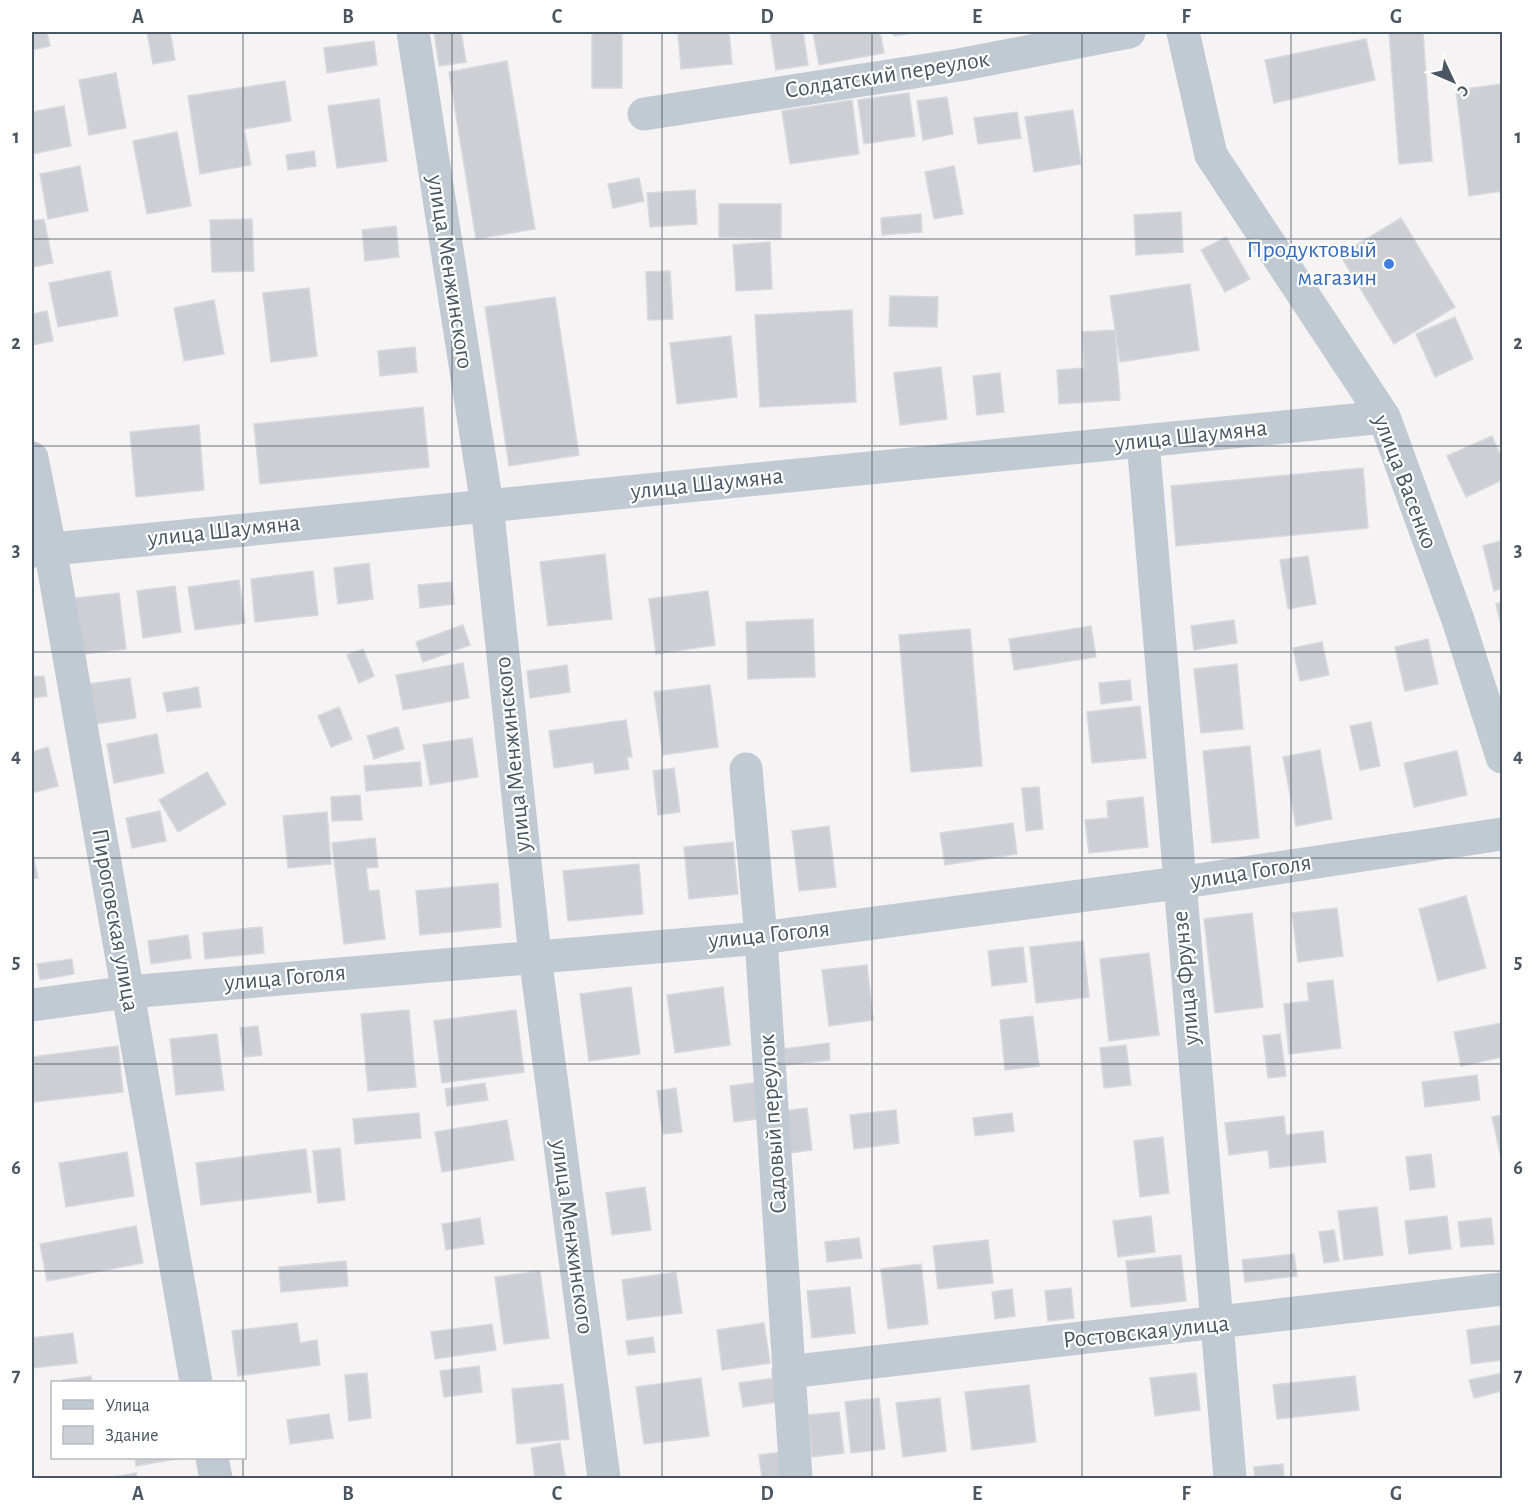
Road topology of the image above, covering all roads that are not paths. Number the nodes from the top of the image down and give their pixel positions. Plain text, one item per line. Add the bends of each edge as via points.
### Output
1 (413, 32) edge
2 (1129, 32) edge
3 (1184, 32) edge
4 (644, 114) dead end
5 (1384, 417) junction
6 (1143, 441) junction
7 (32, 458) edge
8 (487, 505) junction
9 (41, 550) edge
10 (1503, 757) edge
11 (746, 769) dead end
12 (1503, 834) edge
13 (1178, 883) junction
14 (761, 938) junction
15 (535, 956) junction
16 (128, 992) junction
17 (32, 1005) edge
18 (1503, 1289) edge
19 (1218, 1324) junction
20 (788, 1372) junction
21 (196, 1381) edge
22 (212, 1459) edge
23 (216, 1479) edge
24 (604, 1479) edge
25 (796, 1479) edge
26 (1230, 1479) edge

1 - 8 street, улица Менжинского
2 - 4 street, Солдатский переулок via 959,65
3 - 5 street, улица Васенко via 1211,155
5 - 6 street, улица Шаумяна
5 - 10 street, улица Васенко
6 - 8 street, улица Шаумяна
6 - 13 street, улица Фрунзе
7 - 9 street, Пироговская улица
8 - 9 street, улица Шаумяна
8 - 15 street, улица Менжинского
9 - 16 street, Пироговская улица
11 - 14 street, Садовый переулок
12 - 13 street, улица Гоголя
13 - 14 street, улица Гоголя
13 - 19 street, улица Фрунзе
14 - 15 street, улица Гоголя
14 - 20 street, Садовый переулок
15 - 16 street, улица Гоголя
15 - 24 street, улица Менжинского
16 - 17 street, улица Гоголя
16 - 21 street, Пироговская улица
18 - 19 street, Ростовская улица
19 - 20 street, Ростовская улица
19 - 26 street, улица Фрунзе
20 - 25 street, Садовый переулок
22 - 23 street

